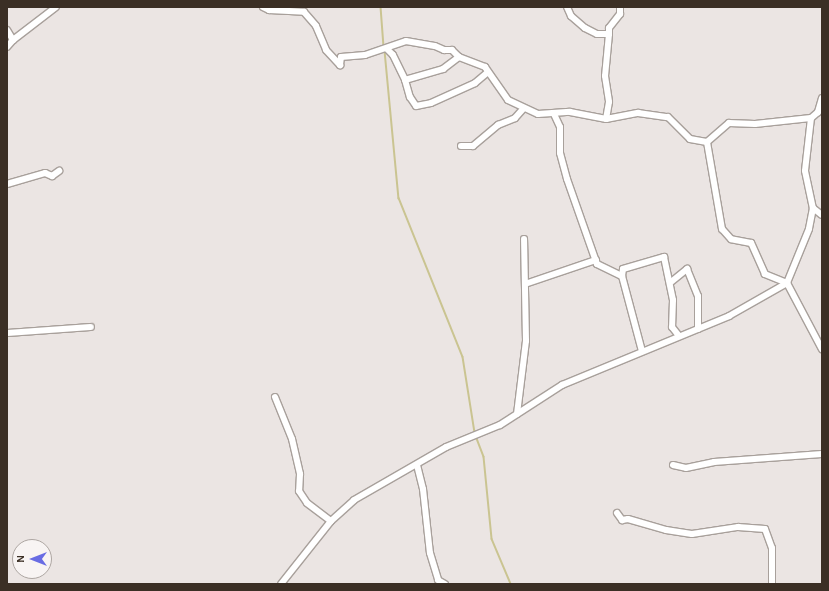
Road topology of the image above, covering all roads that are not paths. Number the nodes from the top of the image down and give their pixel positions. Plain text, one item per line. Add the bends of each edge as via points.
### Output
1 (56, 7) edge
2 (263, 7) edge
3 (567, 7) edge
4 (620, 7) edge
5 (7, 30) edge
6 (610, 34) junction
7 (14, 40) junction
8 (7, 47) edge
9 (387, 49) junction
10 (459, 56) junction
11 (488, 72) junction
12 (405, 80) junction
13 (822, 98) edge
14 (524, 108) junction
15 (554, 114) junction
16 (820, 114) edge
17 (811, 118) junction
18 (606, 119) junction
19 (707, 142) junction
20 (462, 146) dead end
21 (59, 171) dead end
22 (7, 184) edge
23 (813, 208) junction
24 (822, 215) edge
25 (524, 239) dead end
26 (596, 260) junction
27 (622, 276) junction
28 (671, 282) junction
29 (787, 283) junction
30 (525, 284) junction
31 (91, 327) dead end
32 (698, 328) junction
33 (7, 333) edge
34 (679, 336) junction
35 (822, 349) edge
36 (642, 351) junction
37 (275, 397) dead end
38 (517, 414) junction
39 (822, 454) edge
40 (417, 465) junction
41 (673, 465) dead end
42 (617, 513) dead end
43 (331, 521) junction
44 (281, 584) edge
45 (445, 584) edge
46 (772, 584) edge

1 - 7 street
2 - 9 street via 269,10 304,12 316,26 326,50 340,65 341,58 358,57
3 - 6 street via 570,16 584,28 597,34
4 - 6 street via 620,14 609,28
5 - 7 street
6 - 18 street via 606,76 609,102
7 - 8 street
9 - 10 street via 412,42 452,50
9 - 12 street via 393,55
10 - 11 street via 485,67
10 - 12 street via 443,69
11 - 12 street via 475,83 431,103 416,106 410,97
11 - 14 street via 508,100
13 - 16 street
14 - 15 street via 538,114
14 - 20 street via 516,118 498,125 473,146
15 - 18 street via 570,112
15 - 26 street via 560,127 560,153 567,180
16 - 17 street
17 - 19 street via 755,124 730,122
17 - 23 street via 805,171
18 - 19 street via 638,112 668,117 690,139
19 - 29 street via 722,229 731,238 751,243 765,274
21 - 22 street via 52,176 45,172
23 - 24 street
23 - 29 street via 809,228
25 - 30 street
26 - 27 street via 597,264
26 - 30 street
27 - 28 street via 623,269 664,257
27 - 36 street
28 - 32 street via 687,269 698,296
28 - 34 street via 672,327
29 - 32 street via 729,316
29 - 35 street
30 - 38 street via 526,341
31 - 33 street
32 - 34 street
34 - 36 street
36 - 38 street via 562,385
37 - 43 street via 292,439 300,474 299,491 306,503
38 - 40 street via 500,425 446,447
39 - 41 street via 714,462 686,468
40 - 43 street via 354,500
40 - 45 street via 423,489 430,553 438,580
42 - 46 street via 622,520 628,519 685,534 738,527 765,529 772,548
43 - 44 street

